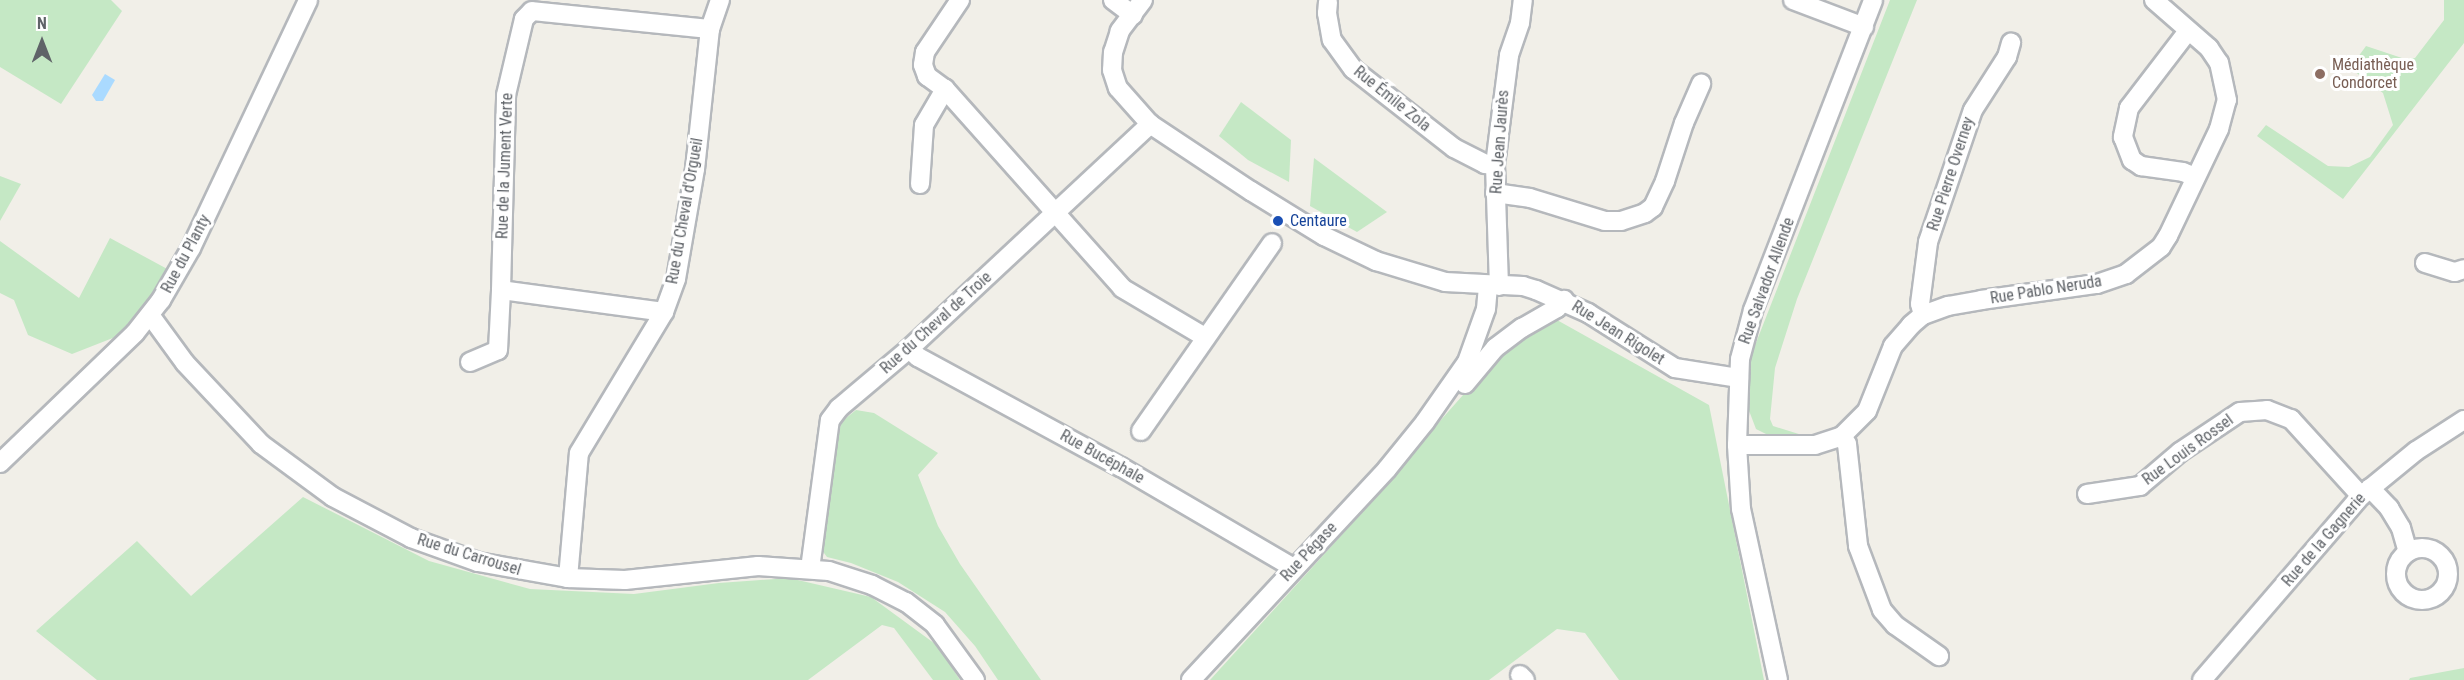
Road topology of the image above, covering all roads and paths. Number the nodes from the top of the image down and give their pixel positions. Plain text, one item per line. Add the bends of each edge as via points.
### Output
1 (308, 0) edge
2 (720, 0) edge
3 (960, 0) edge
4 (1113, 0) edge
5 (1524, 0) edge
6 (1793, 0) edge
7 (1874, 0) edge
8 (2154, 0) edge
9 (1328, 2) dead end
10 (1138, 7) edge
11 (1864, 27) junction
12 (710, 29) junction
13 (2188, 31) junction
14 (2011, 43) dead end
15 (1701, 84) dead end
16 (945, 89) junction
17 (1150, 124) junction
18 (1495, 165) junction
19 (2195, 177) junction
20 (920, 184) dead end
21 (1495, 193) junction
22 (1056, 214) junction
23 (1272, 243) dead end
24 (2425, 263) dead end
25 (2464, 269) edge
26 (1493, 286) junction
27 (501, 290) junction
28 (1564, 300) junction
29 (664, 312) junction
30 (150, 315) junction
31 (1923, 315) junction
32 (1205, 336) junction
33 (909, 350) junction
34 (471, 362) dead end
35 (1739, 378) junction
36 (2464, 420) edge
37 (1425, 422) junction
38 (1142, 431) dead end
39 (1842, 436) junction
40 (1737, 444) junction
41 (0, 463) edge
42 (2366, 492) junction
43 (2087, 494) dead end
44 (2408, 552) dead end
45 (1294, 568) junction
46 (810, 569) junction
47 (568, 578) junction
48 (1938, 656) dead end
49 (975, 680) edge
50 (1191, 680) edge
51 (1778, 680) edge
52 (2202, 680) edge

1 - 30 street, Rue du Planty via 191,249
2 - 12 street, Rue du Cheval d'Orgueil
3 - 16 street via 930,44 923,65 927,76
4 - 10 street
5 - 18 street, Rue Jean Jaurès via 1509,55
6 - 11 street
7 - 11 street, Rue Salvador Allende
8 - 13 street, Rue Pablo Neruda
9 - 18 street, Rue Émile Zola via 1332,40 1353,69 1454,148
10 - 17 street, Rue Jean Rigolet via 1120,31 1112,70 1118,88
11 - 35 street, Rue Salvador Allende via 1753,310
12 - 27 street, Rue de la Jument Verte via 541,10 532,11 524,19 506,95
12 - 29 street, Rue du Cheval d'Orgueil via 695,169 676,279
13 - 19 street, Rue Pablo Neruda via 2209,48 2219,63 2226,92 2223,119
13 - 19 street via 2129,108 2122,137 2132,160 2141,166
14 - 31 street, Rue Pierre Overney via 2007,57 1972,110 1928,242 1920,304
15 - 21 street via 1665,181 1653,207 1645,213 1621,221 1605,221 1530,198
16 - 20 street via 924,125
16 - 22 street
17 - 22 street, Rue du Cheval de Troie
17 - 26 street, Rue Jean Rigolet via 1251,191 1346,247 1421,276
18 - 21 street, Rue Jean Jaurès
19 - 31 street, Rue Pablo Neruda via 2168,237 2126,274 2097,285 1981,300
21 - 26 street, Rue Jean Jaurès
22 - 32 street via 1122,288
22 - 33 street, Rue du Cheval de Troie
23 - 32 street
24 - 25 street via 2455,273
26 - 28 street, Rue Jean Rigolet via 1523,286
26 - 37 street, Rue Pégase via 1467,362
27 - 29 street
27 - 34 street, Rue de la Jument Verte via 498,350
28 - 35 street, Rue Jean Rigolet via 1675,368
28 - 37 street, Rue Pégase via 1495,348 1447,407
29 - 47 street, Rue du Cheval d'Orgueil via 579,453
30 - 41 street, Rue du Planty
30 - 47 street, Rue du Carrousel via 185,363 243,427 333,497 382,525 450,553 500,567
31 - 39 street, Rue Pablo Neruda via 1893,346 1867,411
32 - 38 street
33 - 45 street, Rue Bucéphale
33 - 46 street, Rue du Cheval de Troie via 839,408 830,420
35 - 40 street, Rue Salvador Allende
36 - 42 street, Rue de la Gagnerie via 2434,438
37 - 45 street, Rue Pégase via 1387,469
39 - 40 street, Rue Pablo Neruda via 1815,446
39 - 48 street via 1847,444 1858,546 1882,610 1895,625
40 - 51 street, Rue Salvador Allende via 1741,509
42 - 43 street, Rue Louis Rossel via 2291,419 2267,410 2240,412 2180,452 2140,486
42 - 44 street, Rue Louis Rossel via 2389,508 2401,528
42 - 52 street, Rue de la Gagnerie
45 - 50 street, Rue Pégase
46 - 47 street, Rue du Carrousel via 758,566 625,580
46 - 49 street, Rue du Carrousel via 849,576 906,602 934,625

